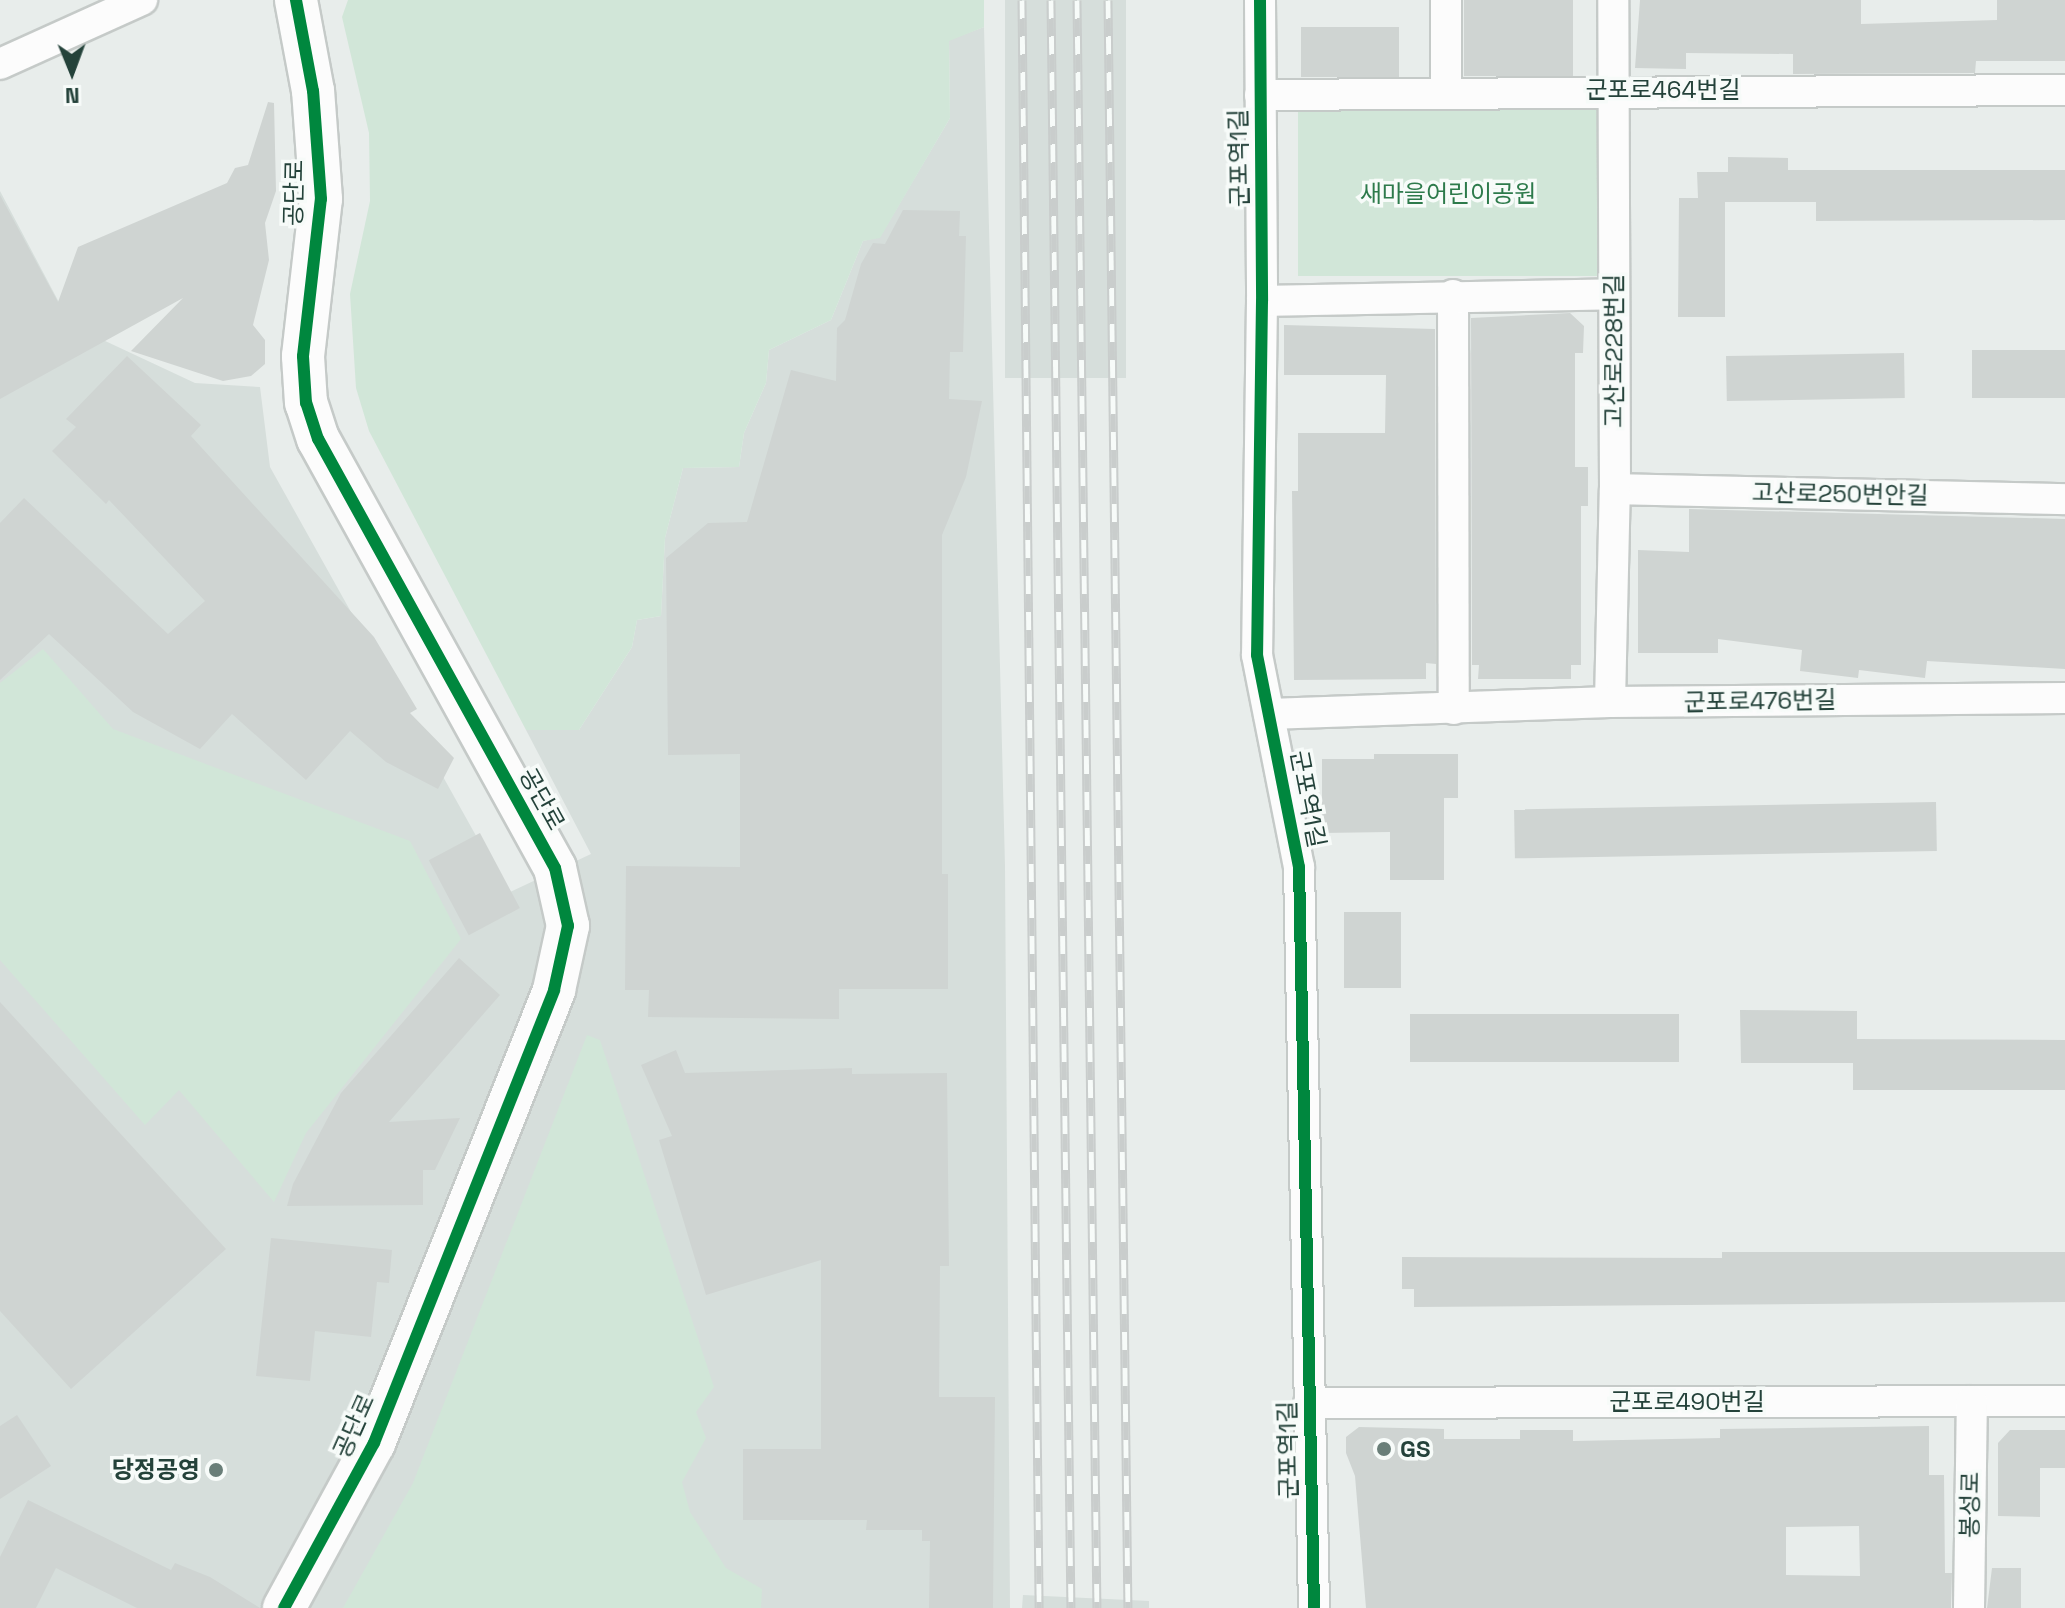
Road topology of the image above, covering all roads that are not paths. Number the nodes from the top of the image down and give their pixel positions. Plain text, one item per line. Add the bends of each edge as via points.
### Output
1 (142, 0) edge
2 (296, 0) edge
3 (1260, 0) edge
4 (1446, 0) edge
5 (1613, 0) edge
6 (0, 64) edge
7 (1614, 89) junction
8 (1446, 90) junction
9 (2065, 90) edge
10 (1260, 95) junction
11 (1614, 294) junction
12 (1453, 295) junction
13 (1262, 301) junction
14 (1615, 489) junction
15 (2065, 499) edge
16 (2065, 698) edge
17 (1610, 702) junction
18 (1454, 709) junction
19 (1269, 714) junction
20 (1972, 1401) junction
21 (2065, 1401) edge
22 (1309, 1403) junction
23 (284, 1608) edge
24 (1314, 1608) edge
25 (1969, 1608) edge

1 - 6 street
2 - 23 street, 공단로 via 313,91 321,199 303,356 306,403 318,439 555,868 568,926 554,990 374,1443
3 - 10 street, 군포역1길
4 - 8 street
5 - 7 street, 고산로228번길
7 - 8 street, 군포로464번길
7 - 9 street, 군포로464번길
7 - 11 street, 고산로228번길
8 - 10 street, 군포로464번길
10 - 13 street, 군포역1길
11 - 12 street
11 - 14 street, 고산로228번길
12 - 13 street
12 - 18 street
13 - 19 street, 군포역1길 via 1257,655
14 - 15 street, 고산로250번안길
14 - 17 street, 고산로228번길
16 - 17 street, 군포로476번길
17 - 18 street, 군포로476번길
18 - 19 street, 군포로476번길
19 - 22 street, 군포역1길 via 1299,867
20 - 21 street, 군포로490번길
20 - 22 street, 군포로490번길
20 - 25 street, 봉성로
22 - 24 street, 군포역1길

